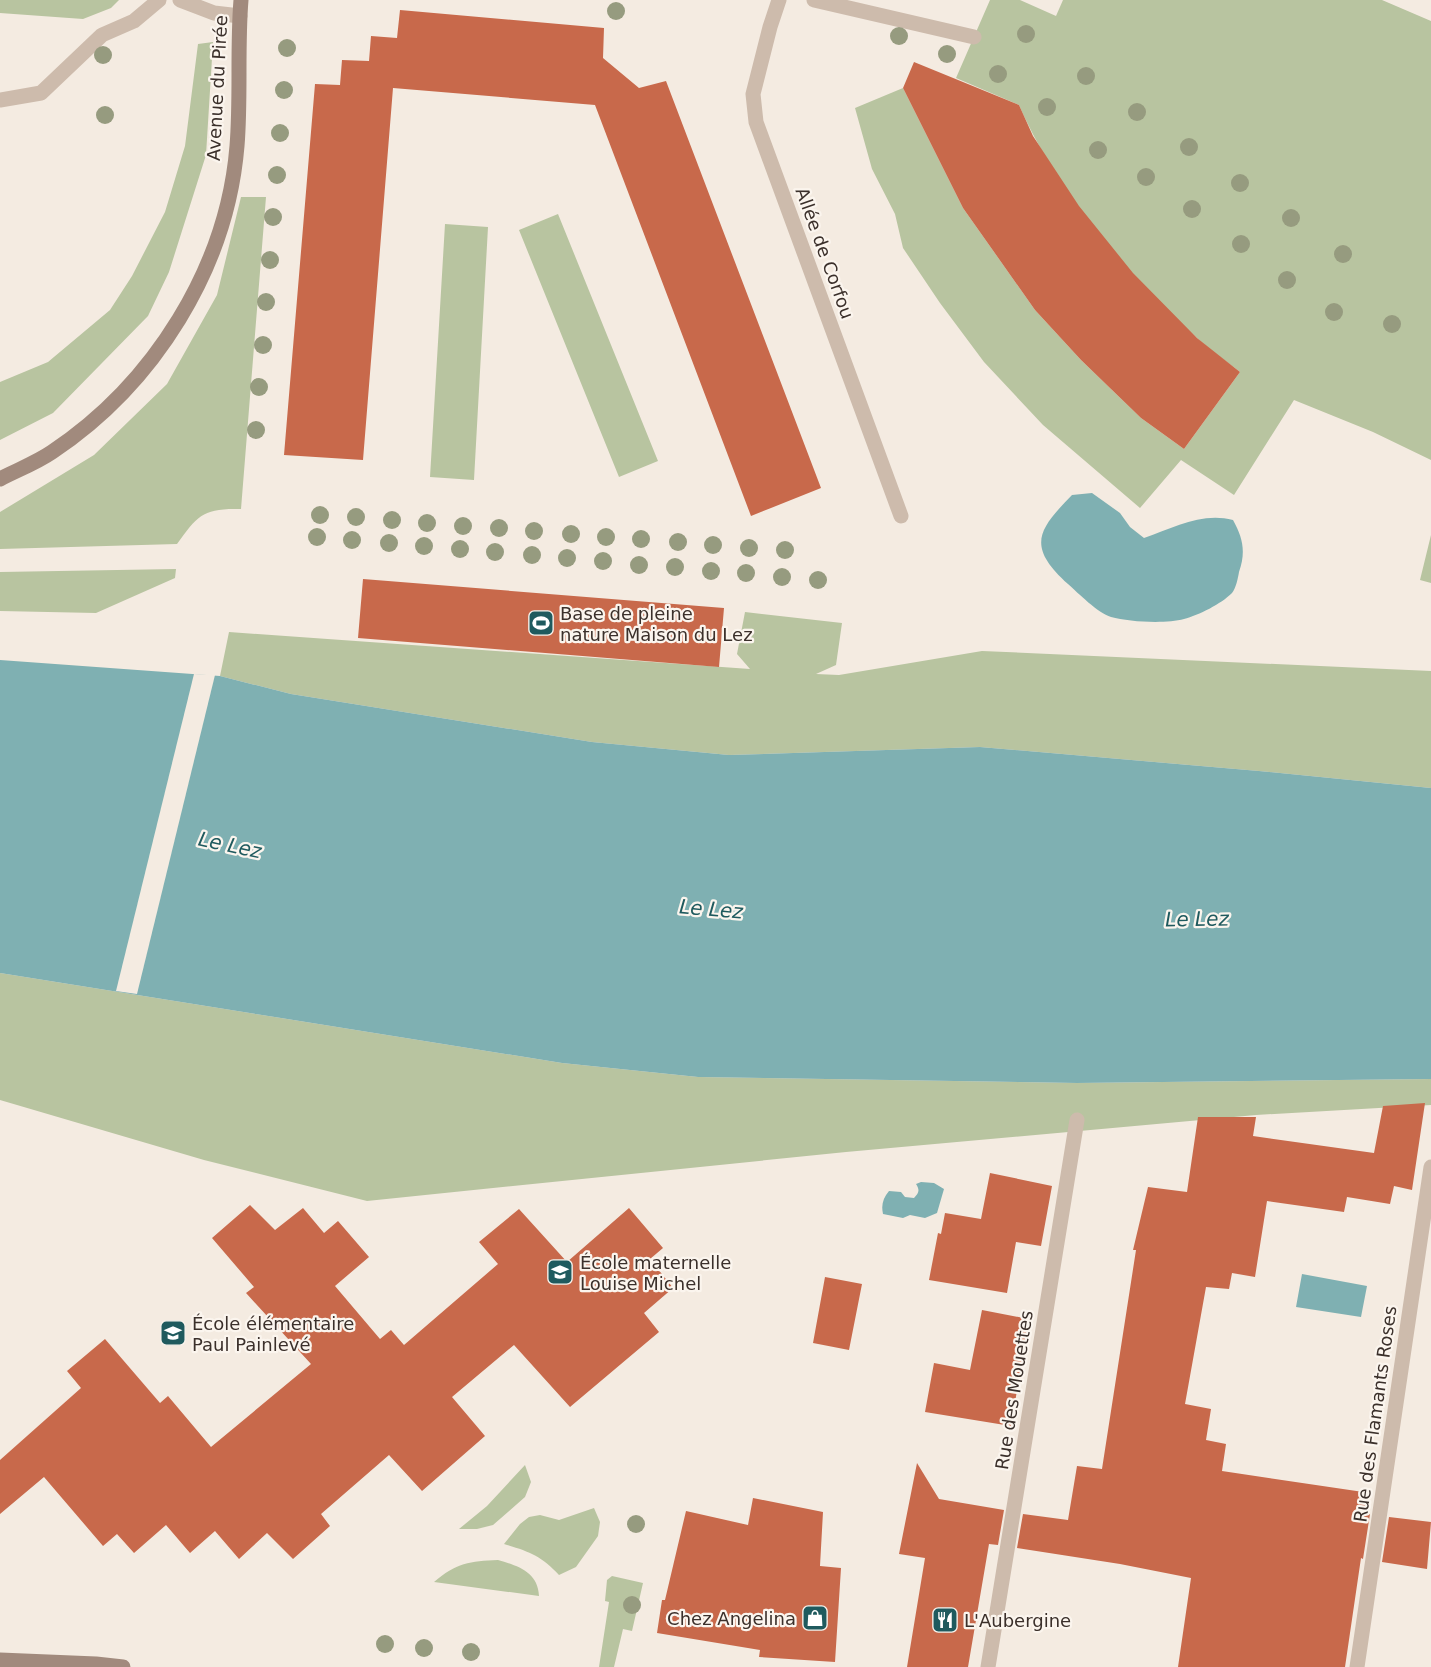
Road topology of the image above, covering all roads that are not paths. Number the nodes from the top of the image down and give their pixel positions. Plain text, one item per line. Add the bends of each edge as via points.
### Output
1 (159, 0) edge
2 (180, 0) edge
3 (241, 0) edge
4 (778, 0) edge
5 (814, 0) edge
6 (240, 16) junction
7 (974, 37) dead end
8 (0, 100) edge
9 (0, 479) edge
10 (901, 516) dead end
11 (1077, 1120) dead end
12 (1431, 1167) edge
13 (0, 1660) edge
14 (123, 1667) edge
15 (988, 1667) edge
16 (1357, 1667) edge

1 - 8 street via 134,21 102,35 41,93
2 - 6 street via 214,13
3 - 6 main road, Avenue du Pirée
4 - 10 street, Allée de Corfou via 753,94 756,122
5 - 7 street
6 - 9 main road, Avenue du Pirée via 237,147 226,212 201,280 140,374 99,415 52,452
11 - 15 street, Rue des Mouettes
12 - 16 street, Rue des Flamants Roses
13 - 14 main road

